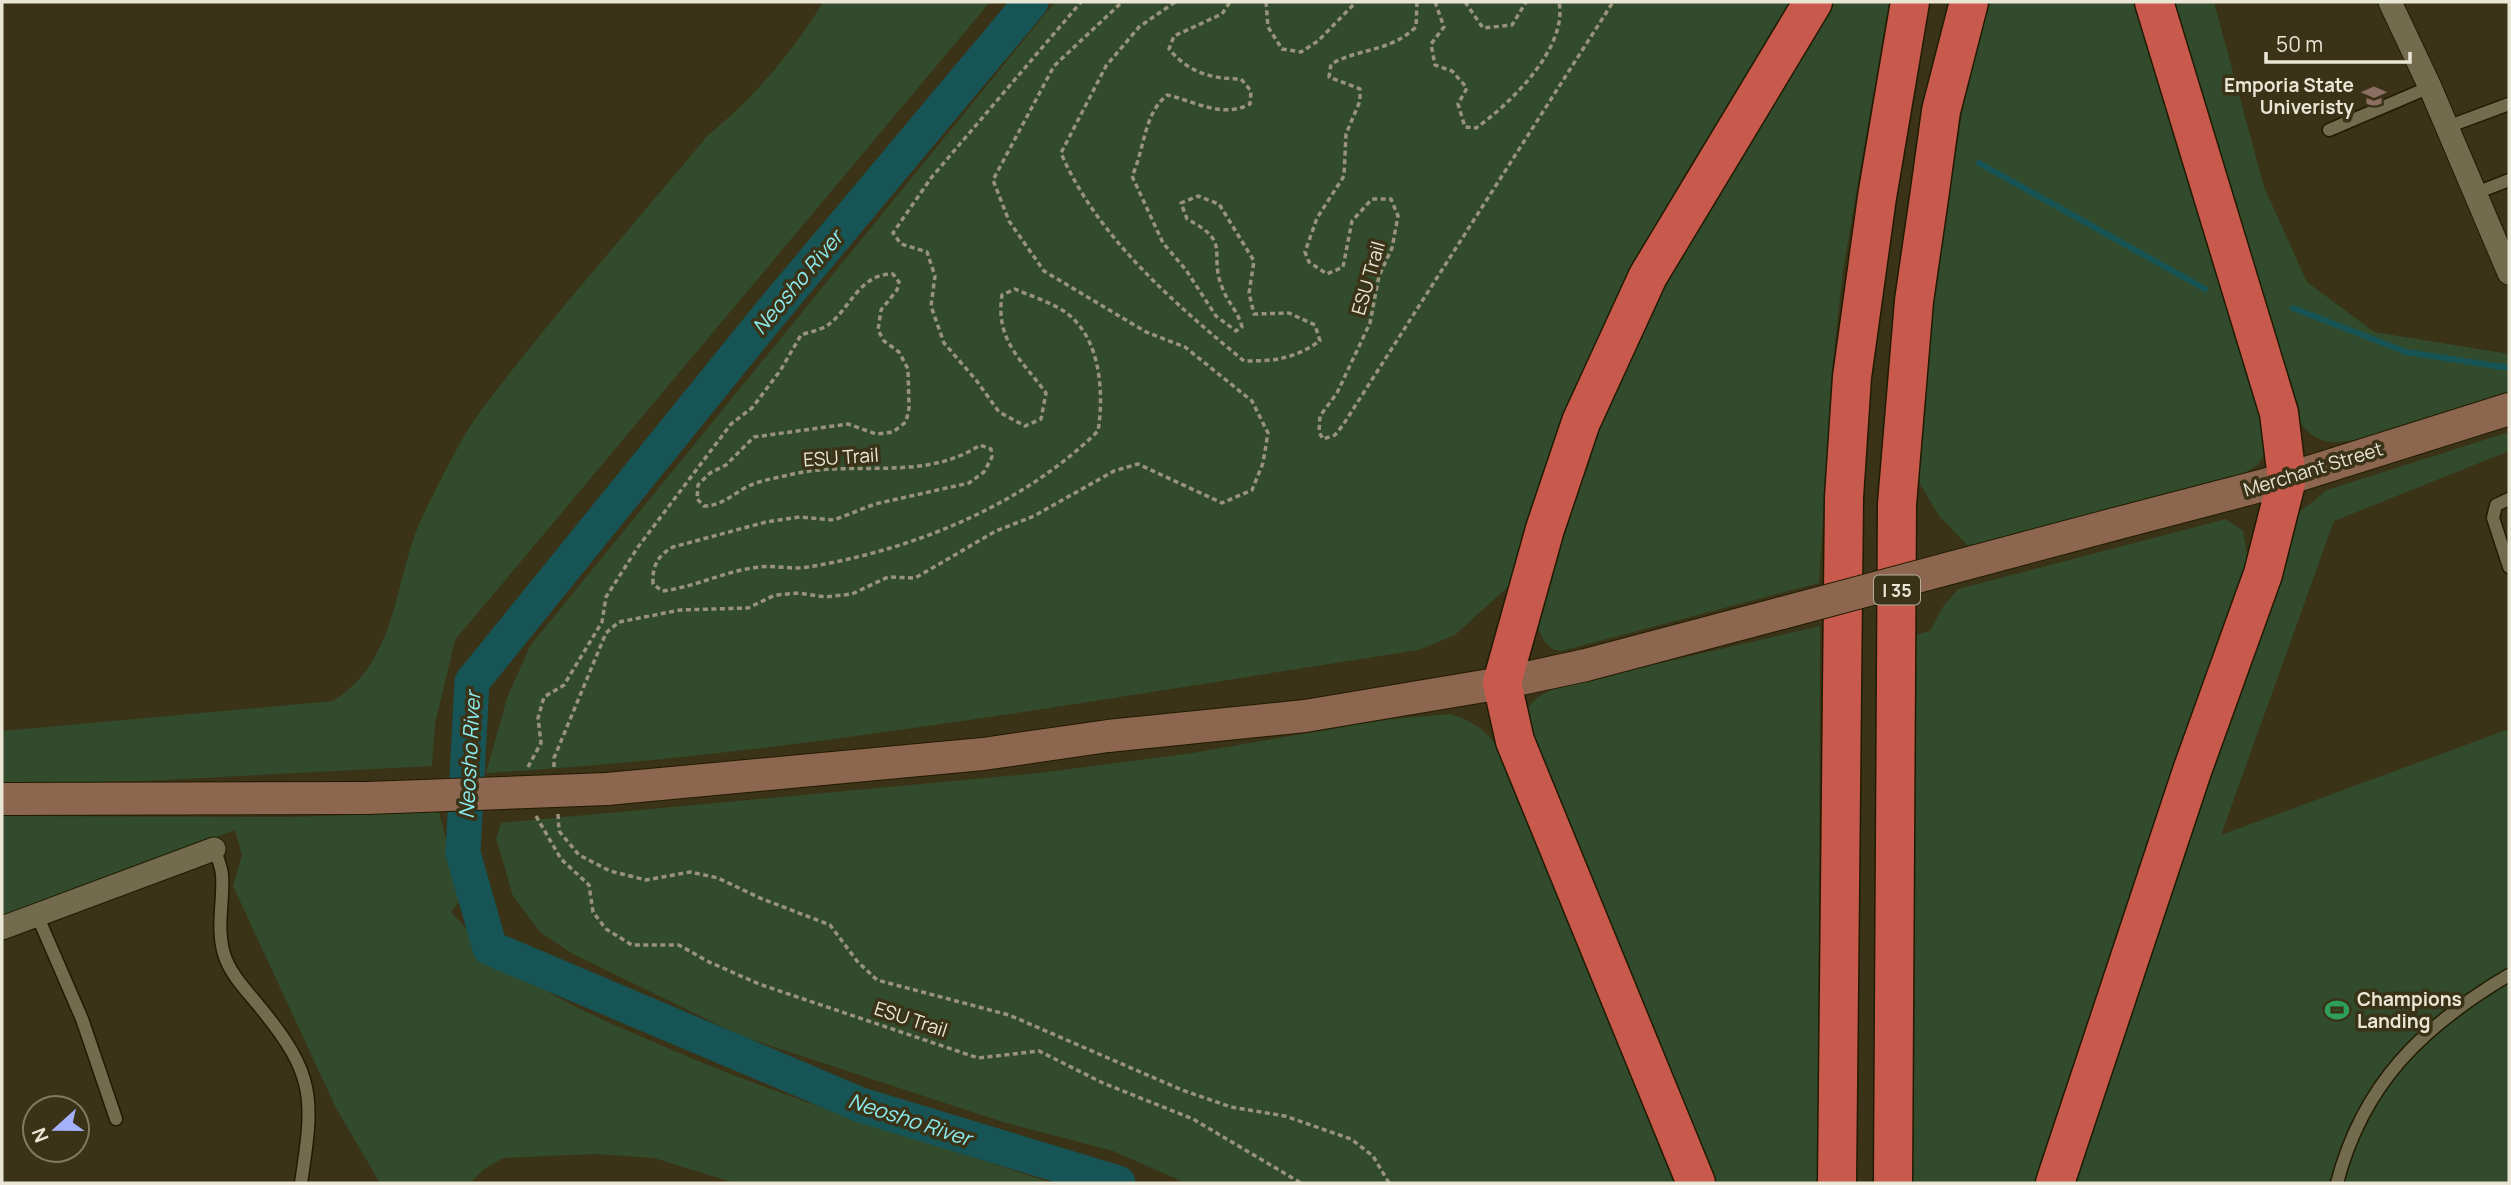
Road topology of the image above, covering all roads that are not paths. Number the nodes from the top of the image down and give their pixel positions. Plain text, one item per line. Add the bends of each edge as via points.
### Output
1 (1814, 2) edge
2 (1910, 2) edge
3 (1969, 2) edge
4 (2154, 2) edge
5 (2390, 2) edge
6 (2430, 87) junction
7 (2509, 104) edge
8 (2447, 127) junction
9 (2329, 130) dead end
10 (2509, 180) edge
11 (2476, 193) junction
12 (2509, 272) edge
13 (2509, 409) edge
14 (2287, 479) junction
15 (2509, 499) edge
16 (2509, 567) edge
17 (1502, 683) junction
18 (2, 799) edge
19 (214, 849) joint
20 (37, 915) junction
21 (2, 928) edge
22 (2509, 975) edge
23 (116, 1119) dead end
24 (301, 1183) edge
25 (1696, 1183) edge
26 (1837, 1183) edge
27 (1893, 1183) edge
28 (2055, 1183) edge
29 (2337, 1183) edge

1 - 17 highway via 1648,276 1581,422
2 - 26 highway via 1862,307 1844,497
3 - 27 highway, I 35 via 1941,111 1928,198 1914,301 1898,504
4 - 14 highway via 2279,413
5 - 6 street
6 - 8 street
6 - 9 lane
7 - 8 lane
8 - 11 street
10 - 11 lane
11 - 12 street
13 - 14 main road, Merchant Street
14 - 17 main road, Merchant Street, bridge via 1586,665
14 - 28 highway via 2263,574 2192,771
15 - 16 lane via 2496,505 2493,519
17 - 18 main road, Merchant Street, bridge via 1305,716 983,754 607,789 367,798
17 - 25 highway via 1515,741
19 - 20 street
19 - 24 lane via 222,872 224,954 238,982 305,1073 311,1119
20 - 21 street
20 - 23 lane via 82,1019
22 - 29 lane via 2446,1014 2405,1054 2358,1121

